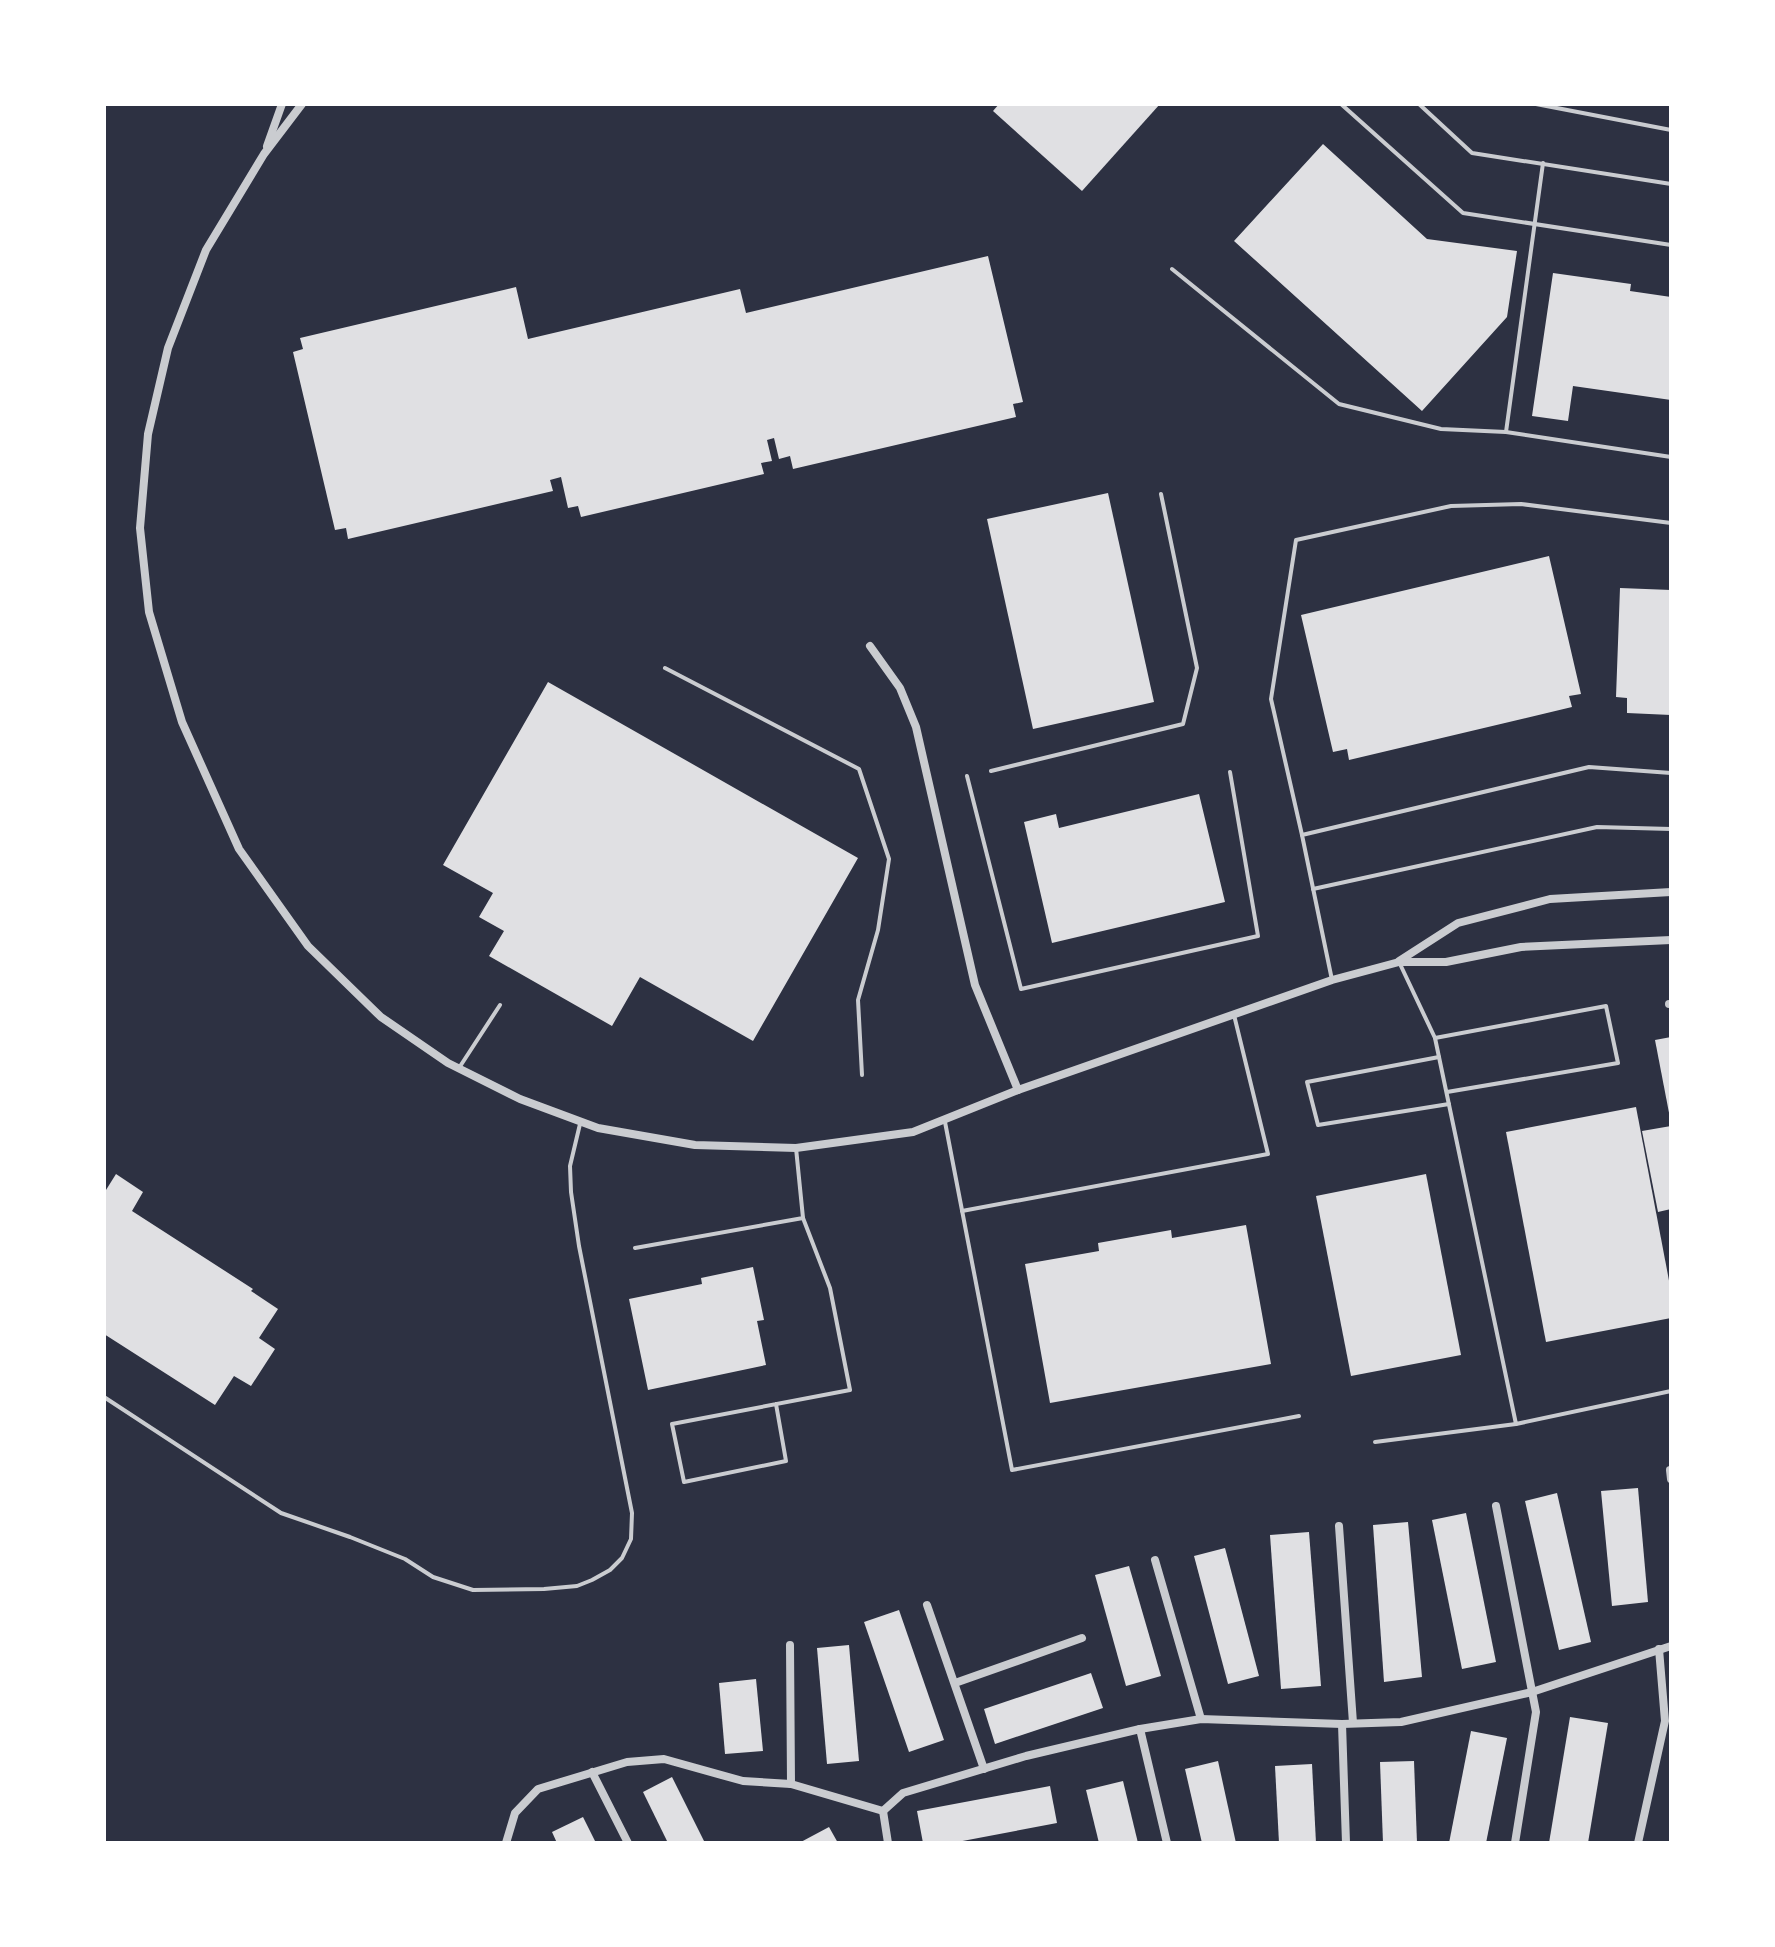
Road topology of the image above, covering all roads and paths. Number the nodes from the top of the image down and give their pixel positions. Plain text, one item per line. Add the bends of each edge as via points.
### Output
1 (282, 104) edge
2 (302, 104) edge
3 (1341, 104) edge
4 (1419, 104) edge
5 (1536, 104) edge
6 (1671, 130) edge
7 (264, 154) junction
8 (1543, 163) junction
9 (1671, 184) edge
10 (1535, 224) junction
11 (1671, 245) edge
12 (1172, 269) dead end
13 (1506, 432) junction
14 (1671, 457) edge
15 (1161, 494) dead end
16 (1671, 523) edge
17 (870, 646) dead end
18 (665, 668) dead end
19 (991, 771) dead end
20 (1230, 772) dead end
21 (1671, 773) edge
22 (967, 776) dead end
23 (1671, 829) edge
24 (1302, 835) junction
25 (1313, 889) junction
26 (1671, 892) edge
27 (1671, 940) edge
28 (1399, 962) junction
29 (1332, 980) junction
30 (500, 1005) dead end
31 (1234, 1015) junction
32 (1435, 1038) junction
33 (1439, 1057) junction
34 (459, 1068) junction
35 (862, 1075) dead end
36 (1018, 1090) junction
37 (1447, 1092) junction
38 (1449, 1104) junction
39 (945, 1119) junction
40 (581, 1121) junction
41 (796, 1148) junction
42 (962, 1211) junction
43 (803, 1218) junction
44 (635, 1248) dead end
45 (1671, 1391) edge
46 (104, 1397) edge
47 (776, 1404) junction
48 (1299, 1416) dead end
49 (1516, 1424) junction
50 (1375, 1442) dead end
51 (1670, 1470) edge
52 (1671, 1479) edge
53 (1496, 1506) dead end
54 (1339, 1526) dead end
55 (1155, 1560) dead end
56 (927, 1605) dead end
57 (1082, 1638) dead end
58 (790, 1645) dead end
59 (1671, 1646) edge
60 (1659, 1649) junction
61 (955, 1683) junction
62 (1666, 1686) edge
63 (1532, 1692) junction
64 (1201, 1719) junction
65 (1353, 1723) junction
66 (1342, 1724) junction
67 (1140, 1729) junction
68 (984, 1769) junction
69 (592, 1772) junction
70 (791, 1784) junction
71 (883, 1811) junction
72 (506, 1843) edge
73 (628, 1843) edge
74 (888, 1843) edge
75 (1167, 1843) edge
76 (1346, 1843) edge
77 (1515, 1843) edge
78 (1638, 1843) edge

1 - 7 street
2 - 7 street
3 - 10 lane via 1463,213
4 - 8 lane via 1472,153
5 - 6 lane
7 - 34 street via 206,250 168,348 148,434 140,528 149,612 182,722 239,849 313,951 381,1017
8 - 9 lane
8 - 10 lane
10 - 11 lane
10 - 13 lane
12 - 13 lane via 1339,404 1441,429
13 - 14 lane
15 - 19 lane via 1197,668 1183,724
16 - 24 lane via 1521,504 1451,506 1296,540 1271,699
17 - 36 street via 900,688 916,727 975,985
18 - 35 lane via 859,769 889,859 878,930 858,1000
20 - 22 lane via 1258,936 1021,989
21 - 24 lane via 1589,767
23 - 25 lane via 1597,827
24 - 25 lane
25 - 29 lane
26 - 28 street via 1550,899 1458,923
27 - 28 street via 1521,947 1446,962
28 - 29 street
28 - 32 lane
29 - 31 street
30 - 34 lane
31 - 36 street
31 - 42 lane via 1268,1154
32 - 33 lane
32 - 37 lane via 1606,1006 1618,1063
33 - 37 lane
33 - 38 lane via 1307,1082 1318,1125
34 - 40 street via 520,1099
36 - 39 street
37 - 38 lane
38 - 49 lane
39 - 41 street via 913,1132
39 - 42 lane
40 - 41 street via 695,1145
40 - 46 lane via 570,1166 571,1192 632,1513 631,1539 610,1570 577,1586 544,1589 473,1590 433,1577 405,1559 281,1513
41 - 43 lane
42 - 48 lane via 1012,1470
43 - 44 lane
43 - 47 lane via 830,1288 850,1390
45 - 49 lane
47 - 47 lane via 672,1424 684,1482 786,1461
49 - 50 lane
51 - 52 street
53 - 63 street
54 - 65 street
55 - 64 street
56 - 61 street
57 - 61 street
58 - 70 street
59 - 60 street
60 - 62 street
60 - 63 street
61 - 68 street
62 - 78 street via 1665,1721
63 - 65 street via 1401,1722
63 - 77 street via 1536,1712
64 - 66 street
64 - 67 street
65 - 66 street
66 - 76 street
67 - 68 street
67 - 75 street
68 - 71 street via 903,1793
69 - 70 street via 664,1759 743,1781
69 - 72 street via 538,1789 515,1813
69 - 73 street
70 - 71 street
71 - 74 street

